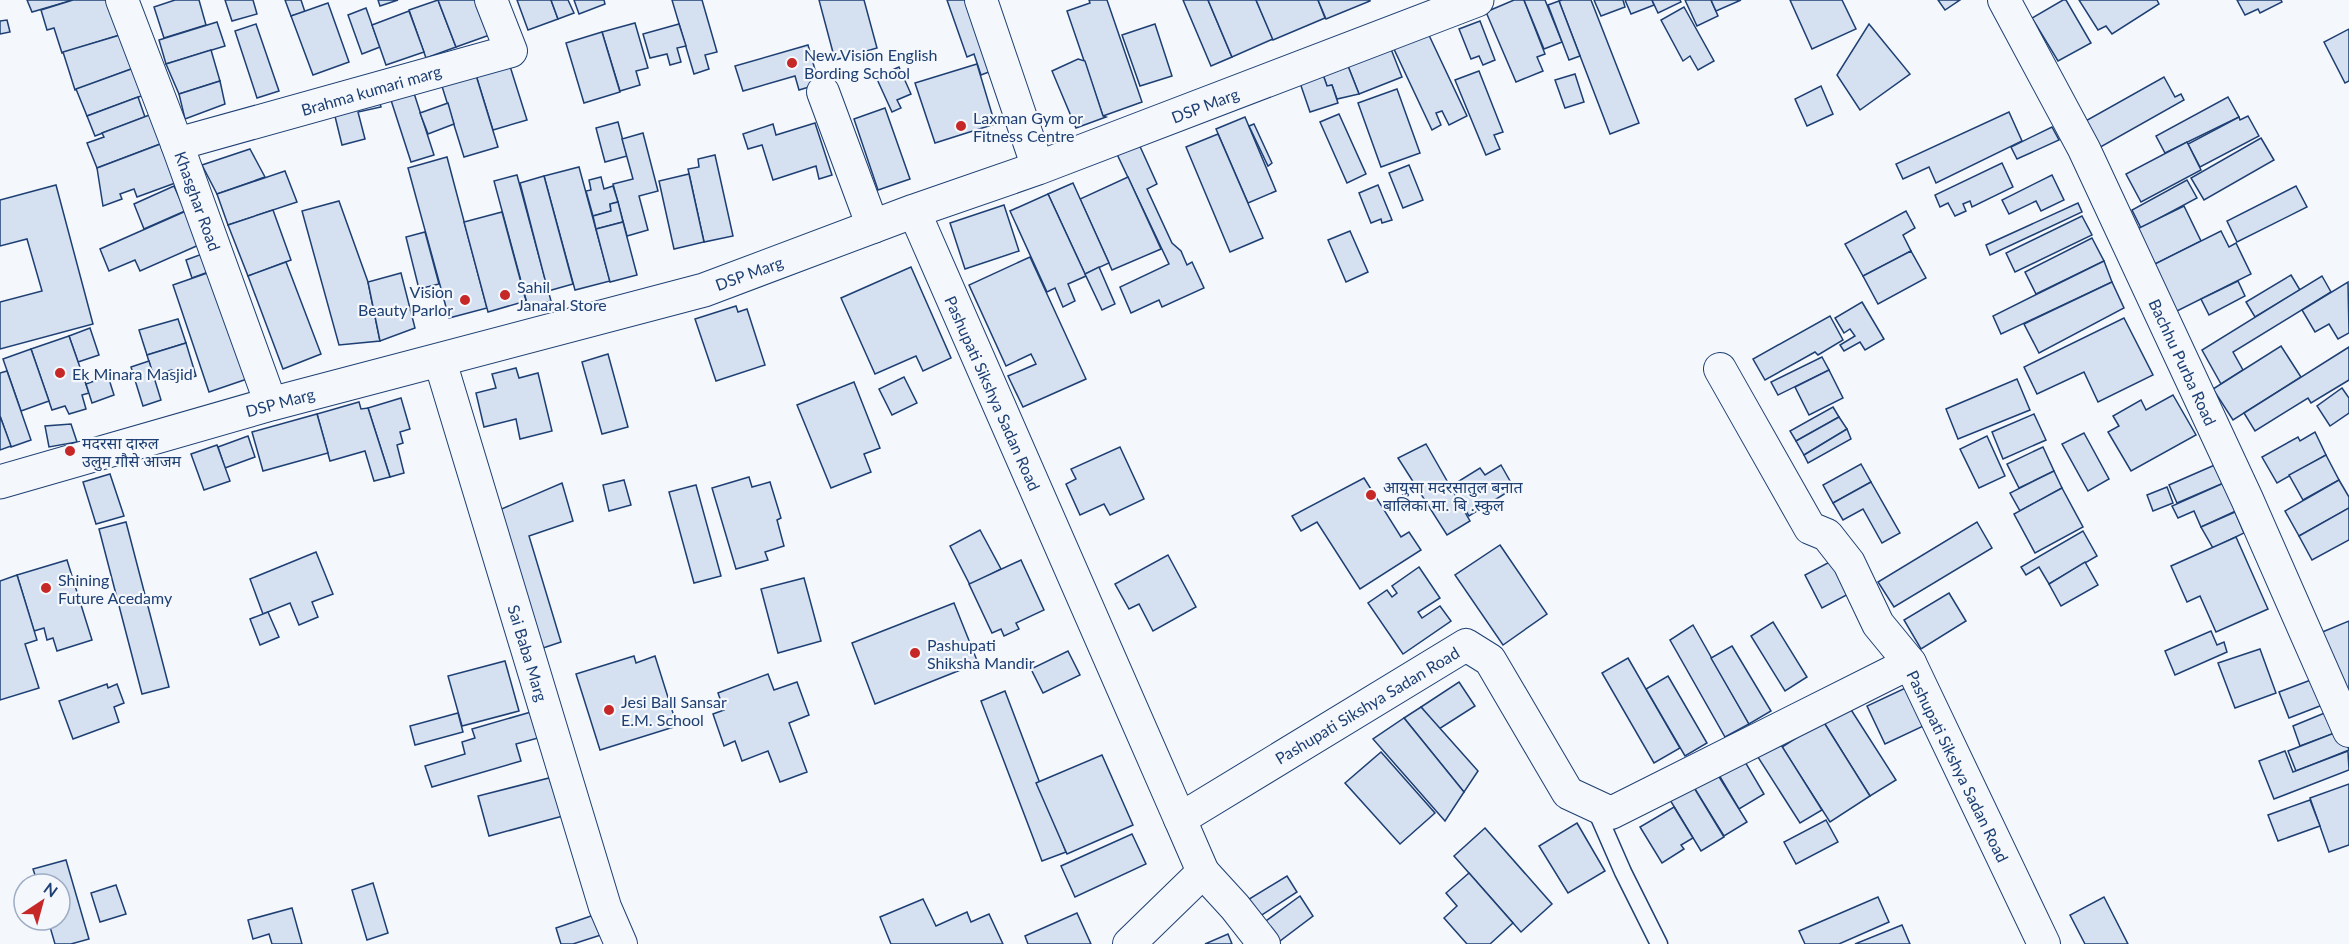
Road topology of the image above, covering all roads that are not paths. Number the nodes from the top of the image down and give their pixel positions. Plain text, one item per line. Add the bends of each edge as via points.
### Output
1 (122, 0) edge
2 (491, 0) edge
3 (981, 0) edge
4 (1477, 0) edge
5 (2004, 0) edge
6 (823, 92) dead end
7 (177, 144) junction
8 (1038, 168) junction
9 (914, 211) junction
10 (873, 227) junction
11 (440, 361) junction
12 (1720, 369) dead end
13 (271, 404) junction
14 (0, 482) edge
15 (1910, 663) junction
16 (2349, 731) edge
17 (1594, 805) junction
18 (1180, 819) junction
19 (1203, 873) junction
20 (621, 944) edge
21 (1129, 944) edge
22 (1264, 944) edge
23 (1659, 944) edge
24 (2044, 944) edge

1 - 7 street, Khasghar Road
2 - 7 street, Brahma kumari marg via 511,51
3 - 8 street
4 - 8 street, DSP Marg
5 - 16 street, Bachhu Purba Road via 2084,149 2247,499
6 - 10 street
7 - 13 street, Khasghar Road
8 - 9 street, DSP Marg
9 - 10 street, DSP Marg
9 - 18 street, Pashupati Sikshya Sadan Road
10 - 11 street, DSP Marg via 704,290
11 - 13 street, DSP Marg
11 - 20 street, Sai Baba Marg via 605,907
12 - 15 street via 1810,528 1827,535 1849,563 1878,624
13 - 14 street, DSP Marg
15 - 17 street, Pashupati Sikshya Sadan Road via 1611,813
15 - 24 street, Pashupati Sikshya Sadan Road
17 - 18 street, Pashupati Sikshya Sadan Road via 1568,793 1490,660 1466,645
17 - 23 lane
18 - 19 street
19 - 21 street
19 - 22 street

